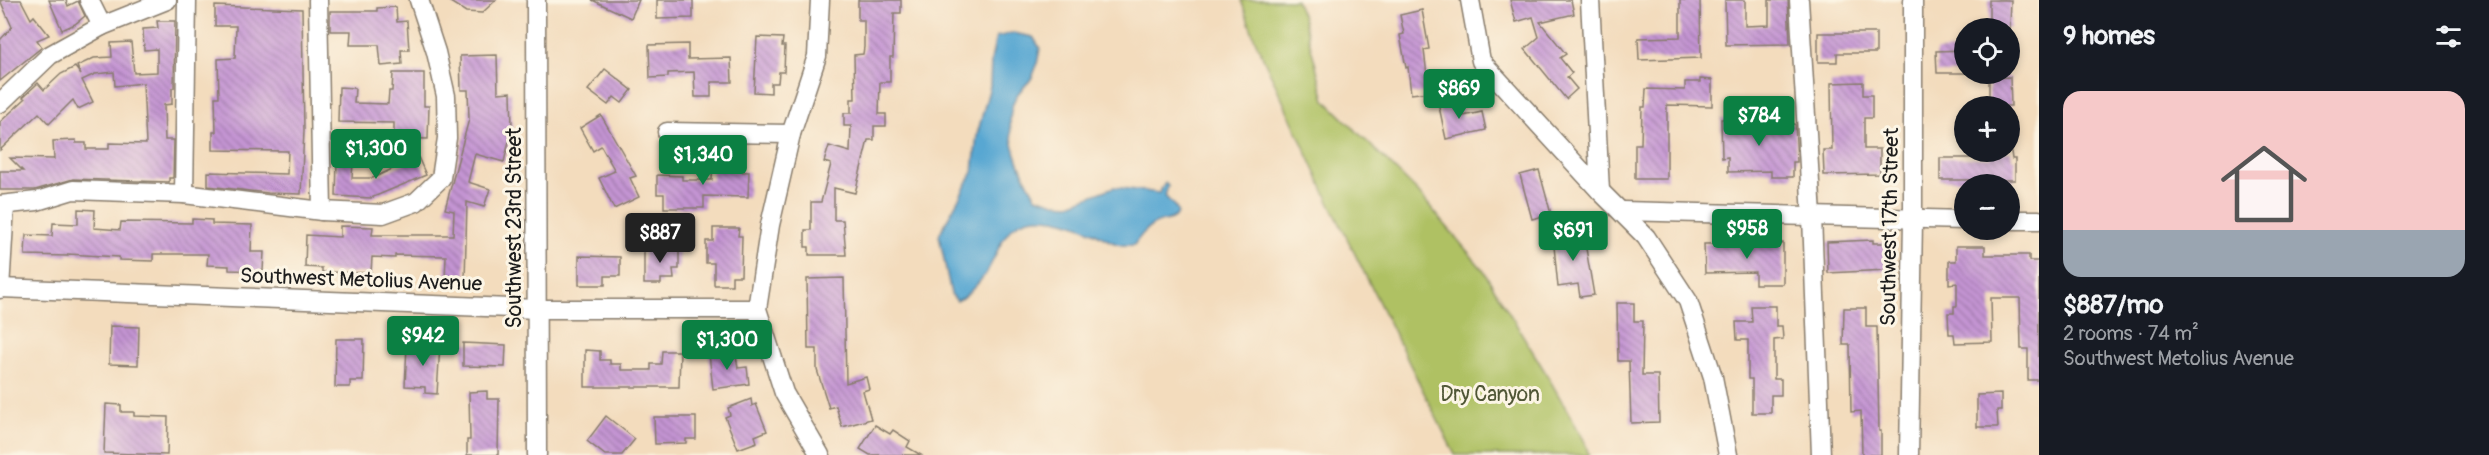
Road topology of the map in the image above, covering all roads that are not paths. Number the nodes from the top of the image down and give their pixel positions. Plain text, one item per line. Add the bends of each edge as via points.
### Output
1 (90, 0) edge
2 (167, 0) edge
3 (187, 0) edge
4 (318, 0) edge
5 (419, 0) edge
6 (536, 0) edge
7 (820, 0) edge
8 (1470, 0) edge
9 (1590, 0) edge
10 (1799, 0) edge
11 (1913, 0) edge
12 (102, 26) junction
13 (0, 104) edge
14 (667, 132) dead end
15 (792, 134) junction
16 (1599, 191) junction
17 (184, 194) junction
18 (3, 206) edge
19 (322, 211) junction
20 (1622, 211) junction
21 (1812, 216) junction
22 (1913, 220) junction
23 (1954, 220) edge
24 (2020, 220) edge
25 (2039, 220) edge
26 (0, 289) edge
27 (537, 309) junction
28 (757, 309) junction
29 (815, 454) edge
30 (537, 455) edge
31 (1728, 455) edge
32 (1821, 455) edge
33 (1909, 455) edge

1 - 12 street
2 - 12 street
3 - 17 street
4 - 19 street
5 - 19 street via 446,96 447,138 441,178 416,202 383,214
6 - 27 street, Southwest 23rd Street
7 - 15 street via 817,56
8 - 16 street via 1481,60
9 - 16 street
10 - 21 street
11 - 22 street, Southwest 17th Street
12 - 13 street via 50,55
14 - 15 street
15 - 28 street via 770,225
16 - 20 street
17 - 18 street via 73,190
17 - 19 street
18 - 26 street
20 - 21 street
20 - 31 street via 1646,237 1688,301 1713,376
21 - 22 street
21 - 32 street
22 - 23 street
22 - 33 street, Southwest 17th Street
24 - 25 street
26 - 27 street, Southwest Metolius Avenue
27 - 28 street, Southwest Metolius Avenue
27 - 30 street, Southwest 23rd Street
28 - 29 street via 784,393

